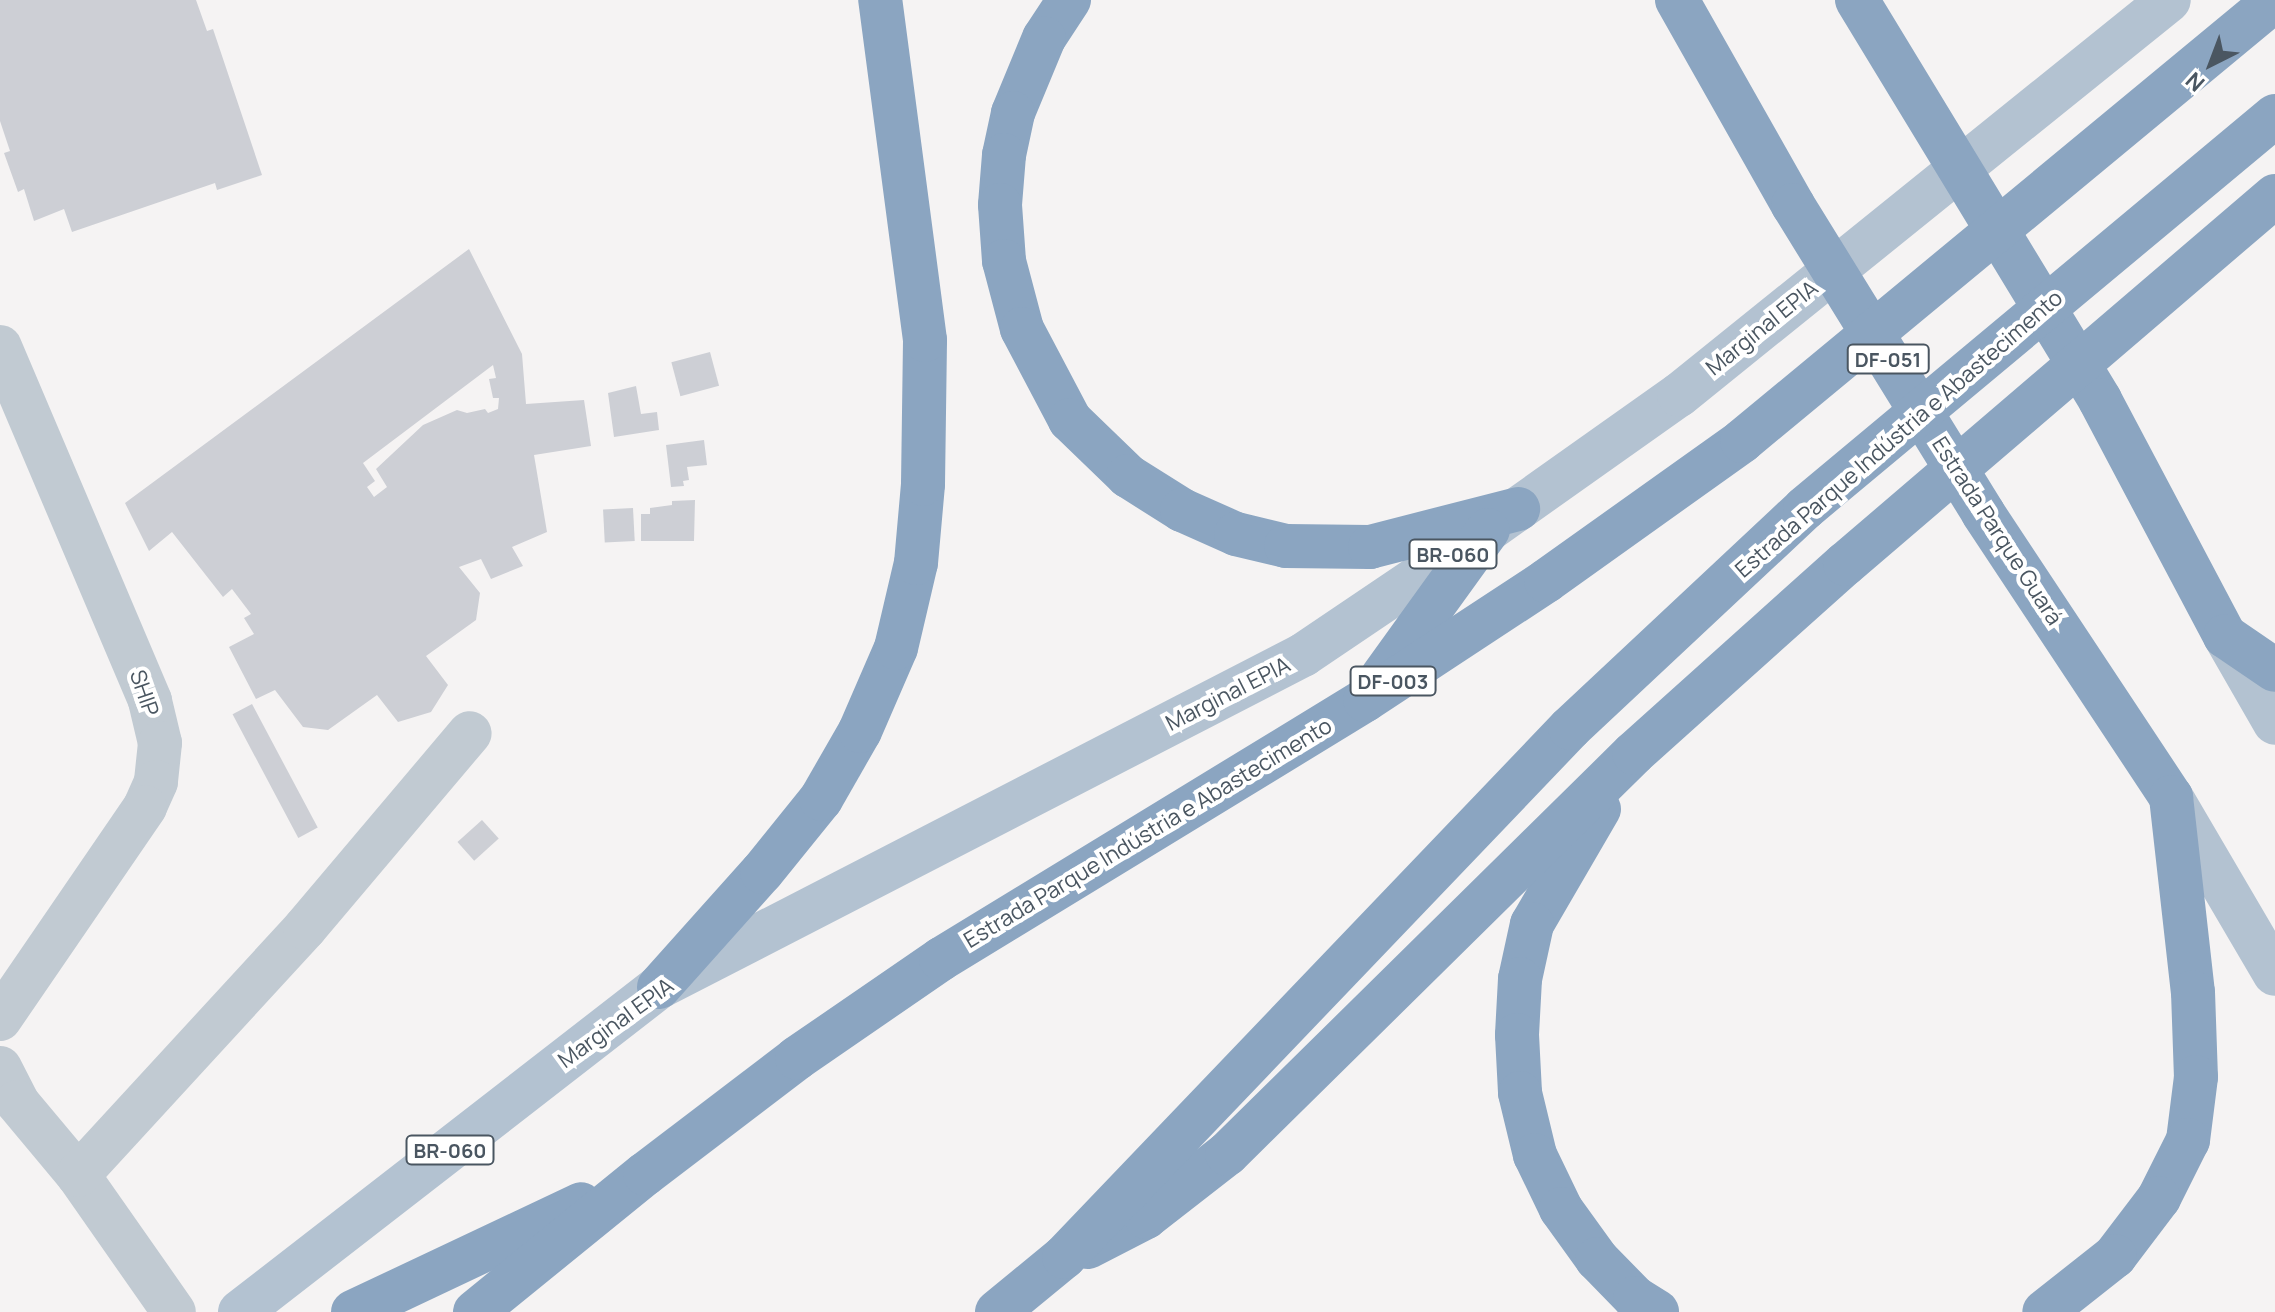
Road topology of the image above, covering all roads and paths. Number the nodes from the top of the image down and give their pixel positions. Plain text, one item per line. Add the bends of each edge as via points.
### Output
1 (858, 0) edge
2 (1069, 0) edge
3 (1651, 0) edge
4 (1857, 0) edge
5 (2169, 0) edge
6 (2275, 0) edge
7 (1688, 18) edge
8 (882, 20) edge
9 (2275, 116) edge
10 (2275, 196) edge
11 (0, 347) edge
12 (1503, 519) junction
13 (2225, 636) junction
14 (2275, 670) edge
15 (1365, 700) junction
16 (2275, 723) edge
17 (470, 733) dead end
18 (1634, 753) junction
19 (2171, 797) junction
20 (2275, 974) edge
21 (659, 987) junction
22 (0, 1019) edge
23 (0, 1068) edge
24 (645, 1174) junction
25 (78, 1175) junction
26 (1064, 1257) junction
27 (174, 1312) edge
28 (240, 1312) edge
29 (353, 1312) edge
30 (475, 1312) edge
31 (997, 1312) edge
32 (1657, 1312) edge
33 (2044, 1312) edge

1 - 8 lane
2 - 12 highway via 1044,38 1013,113 1000,205 1004,261 1022,329 1070,420 1128,476 1182,510 1236,534 1286,546 1370,547
3 - 7 highway
4 - 13 highway via 2100,400
5 - 12 main road, Marginal EPIA / BR-060 via 1679,395
6 - 15 highway, Estrada Parque Indústria e Abastecimento / DF-003 via 1742,441 1546,581
7 - 19 highway, Estrada Parque Guará / DF-051 via 1793,205 1983,513
8 - 21 highway via 925,340 916,563 896,648 860,731 821,799
9 - 26 highway, Estrada Parque Indústria e Abastecimento via 1805,508 1570,728
10 - 18 highway via 1845,564
11 - 22 lane, SHIP via 150,701 160,743 156,782 145,807
12 - 15 highway
12 - 21 main road, Marginal EPIA / BR-060 via 1303,655
13 - 14 highway
13 - 16 main road
15 - 24 highway, Estrada Parque Indústria e Abastecimento / DF-003 via 941,959 797,1058
17 - 25 lane via 305,928
18 - 26 highway via 1227,1154 1146,1217
18 - 32 highway via 1532,924 1520,979 1517,1035 1520,1093 1535,1155 1561,1209 1597,1259 1635,1298
19 - 20 main road, Estrada Parque Guará / DF-051
19 - 33 highway via 2193,992 2196,1077 2188,1140 2159,1198 2115,1256
21 - 28 main road, Marginal EPIA / BR-060
23 - 25 lane via 17,1102
24 - 29 highway
24 - 30 highway, Estrada Parque Indústria e Abastecimento / DF-003
25 - 27 lane
26 - 31 highway, Estrada Parque Indústria e Abastecimento

